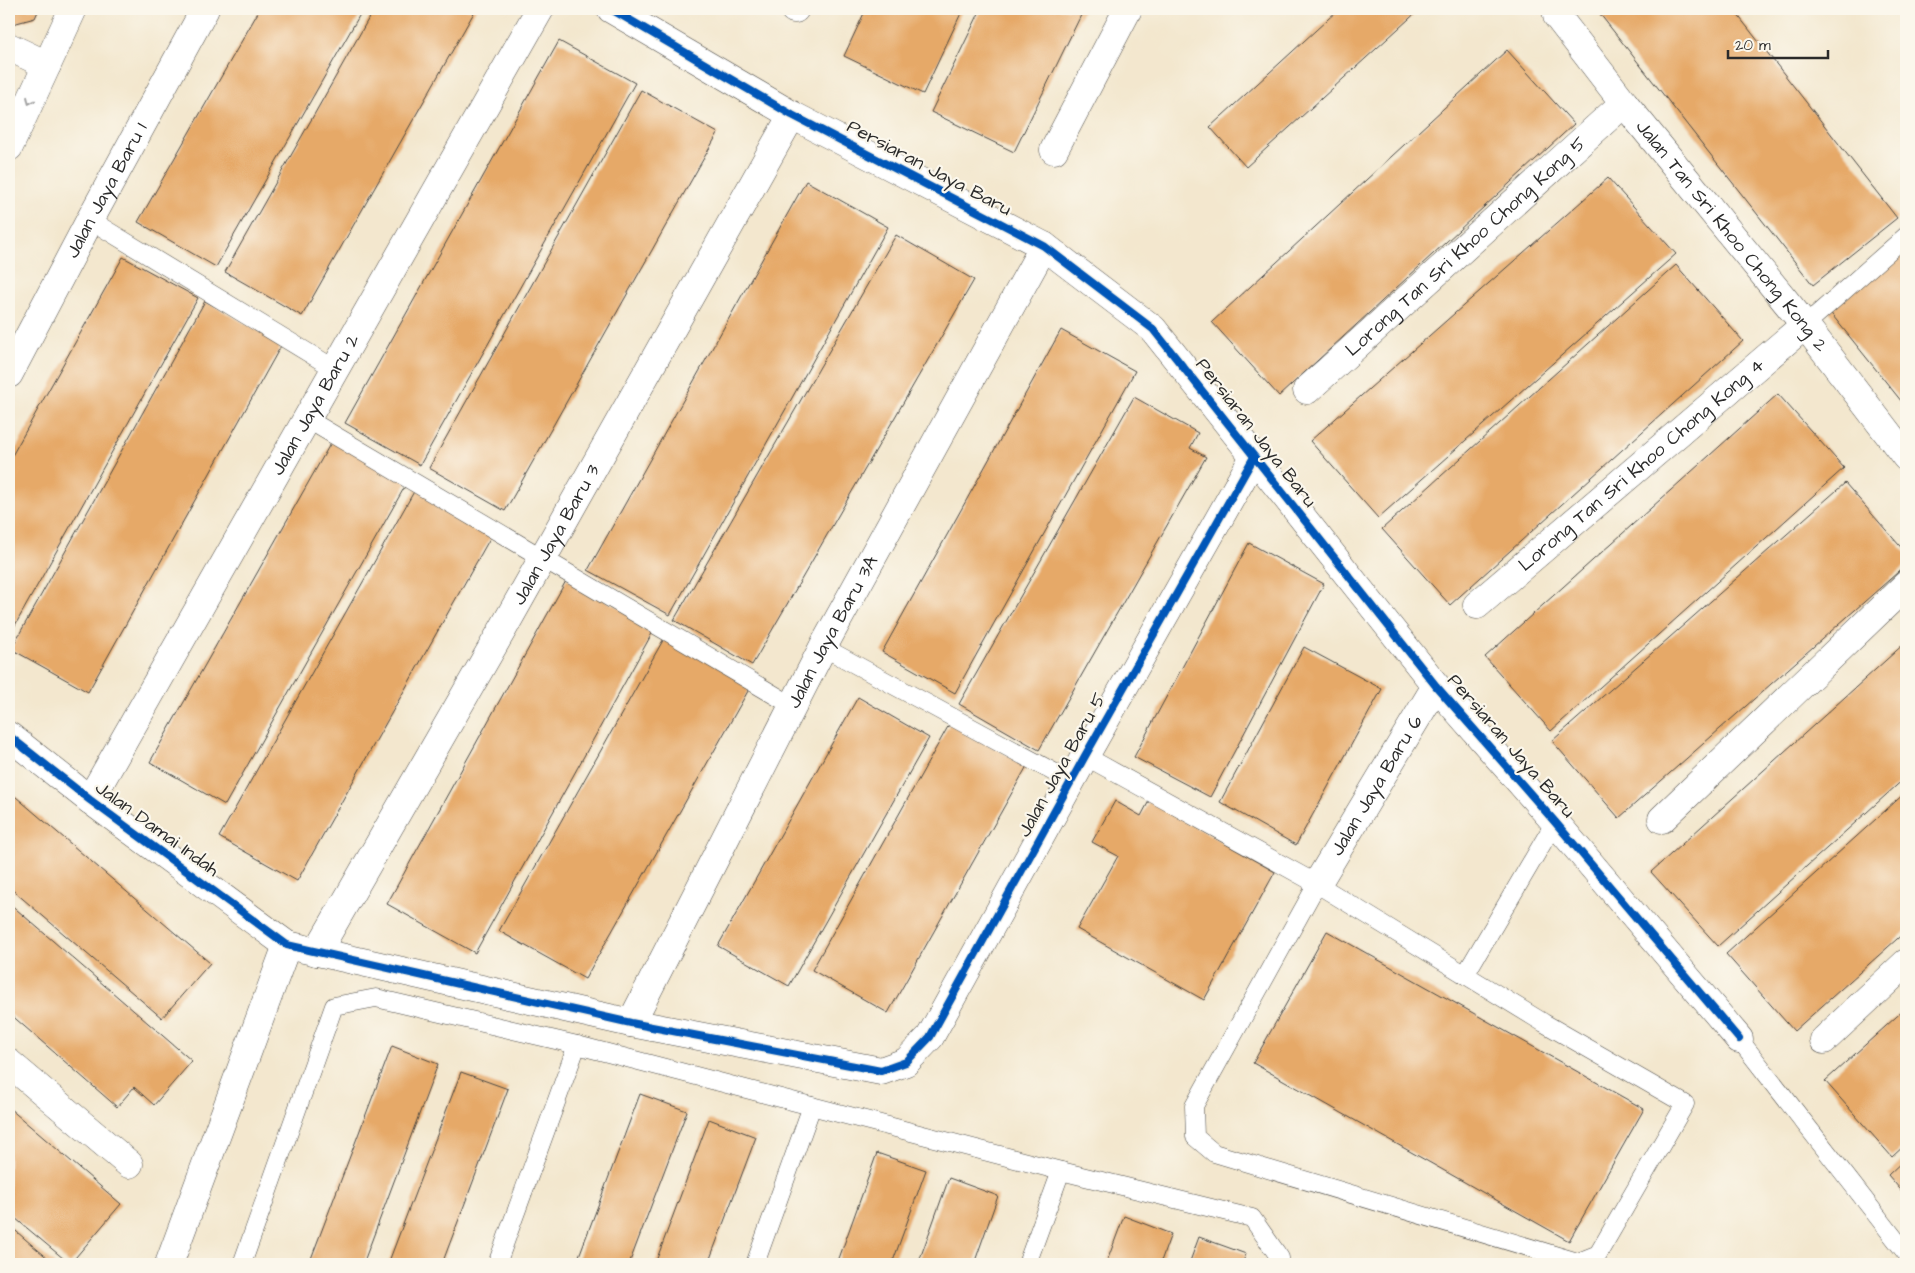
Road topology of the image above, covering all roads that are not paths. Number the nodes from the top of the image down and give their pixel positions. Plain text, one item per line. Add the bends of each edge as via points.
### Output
1 (73, 9) edge
2 (205, 9) edge
3 (540, 9) edge
4 (611, 9) edge
5 (1128, 9) edge
6 (1557, 16) dead end
7 (9, 47) edge
8 (47, 65) junction
9 (1624, 103) junction
10 (792, 115) junction
11 (9, 147) edge
12 (1054, 150) dead end
13 (90, 220) junction
14 (1906, 236) edge
15 (1044, 246) junction
16 (1805, 325) junction
17 (335, 369) junction
18 (9, 374) edge
19 (1307, 390) dead end
20 (307, 419) junction
21 (1254, 457) junction
22 (1906, 457) edge
23 (543, 557) junction
24 (1906, 585) edge
25 (1477, 605) dead end
26 (823, 647) junction
27 (1436, 686) junction
28 (794, 706) junction
29 (9, 736) edge
30 (1085, 756) junction
31 (1072, 782) junction
32 (90, 800) junction
33 (1662, 819) dead end
34 (1555, 822) junction
35 (1317, 884) junction
36 (287, 945) junction
37 (317, 952) junction
38 (1906, 963) edge
39 (1465, 975) junction
40 (631, 1023) junction
41 (1739, 1039) joint
42 (1824, 1040) dead end
43 (577, 1045) junction
44 (9, 1063) edge
45 (812, 1106) junction
46 (130, 1164) dead end
47 (1061, 1171) junction
48 (1906, 1253) edge
49 (169, 1264) edge
50 (242, 1264) edge
51 (497, 1264) edge
52 (755, 1264) edge
53 (1026, 1264) edge
54 (1277, 1264) edge

1 - 8 street
2 - 13 street, Jalan Jaya Baru 1
3 - 17 street, Jalan Jaya Baru 2
4 - 10 street, Persiaran Jaya Baru
5 - 12 street
6 - 9 street, Jalan Tan Sri Khoo Chong Kong 2
7 - 8 street
8 -> 11 street
9 - 16 street, Jalan Tan Sri Khoo Chong Kong 2
9 - 19 street, Lorong Tan Sri Khoo Chong Kong 5
10 - 15 street, Persiaran Jaya Baru
10 - 23 street, Jalan Jaya Baru 3
13 - 17 lane
13 - 18 street, Jalan Jaya Baru 1
14 - 16 lane
15 - 21 street, Persiaran Jaya Baru via 1153,329
15 - 26 street, Jalan Jaya Baru 3A
16 - 22 street, Jalan Tan Sri Khoo Chong Kong 2
16 - 25 street, Lorong Tan Sri Khoo Chong Kong 4
17 - 20 street, Jalan Jaya Baru 2
20 - 23 lane
20 - 32 street, Jalan Jaya Baru 2
21 - 27 street, Persiaran Jaya Baru
21 - 30 street, Jalan Jaya Baru 5
23 - 28 lane
23 - 37 street, Jalan Jaya Baru 3
24 - 33 street
26 - 28 street, Jalan Jaya Baru 3A
26 - 31 lane
27 - 34 street, Persiaran Jaya Baru
27 - 35 street, Jalan Jaya Baru 6
28 - 40 street, Jalan Jaya Baru 3A
29 - 32 street, Jalan Damai Indah
30 - 31 street, Jalan Jaya Baru 5
30 - 35 lane
31 - 40 street, Jalan Jaya Baru 5 via 930,1038 906,1062 881,1071
32 - 36 street, Jalan Damai Indah
34 - 39 lane
34 - 41 street, Persiaran Jaya Baru
35 - 39 lane
35 - 39 lane via 1194,1106 1195,1137 1214,1153 1578,1262 1598,1254 1685,1104
36 - 37 street
36 - 49 street
37 - 40 street
38 - 42 street
41 - 48 lane
43 - 45 lane
43 - 50 lane via 376,998 334,1006
43 - 51 lane
44 - 46 street
45 - 47 lane
45 - 52 lane
47 - 53 lane
47 - 54 lane via 1252,1218 1280,1258

